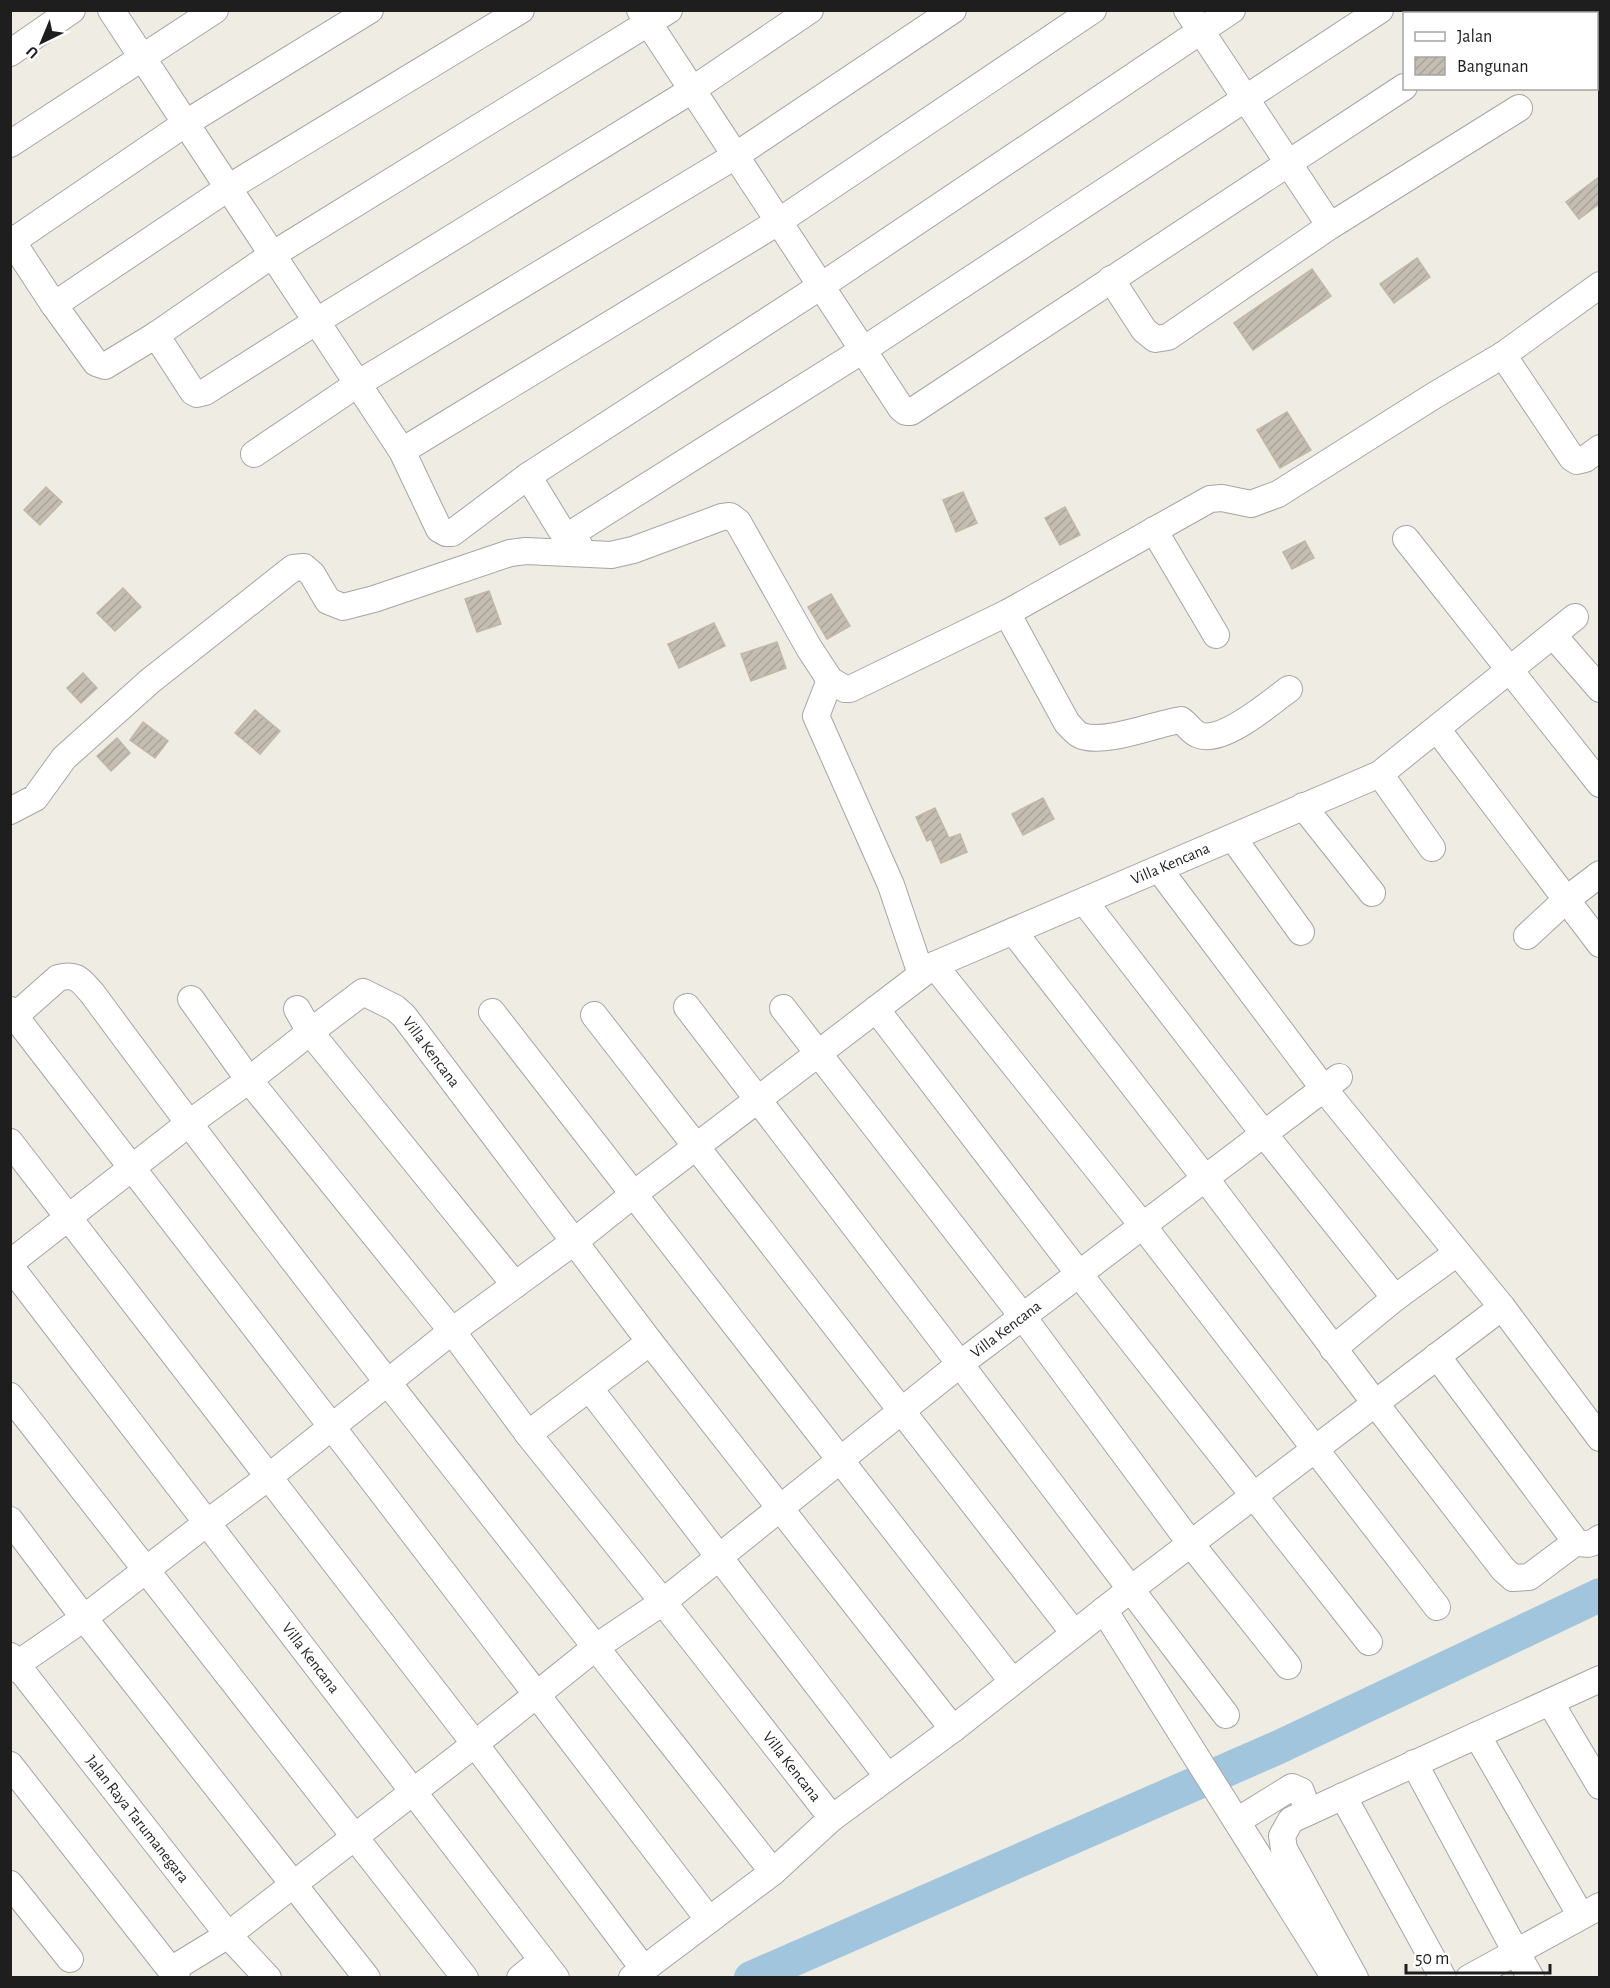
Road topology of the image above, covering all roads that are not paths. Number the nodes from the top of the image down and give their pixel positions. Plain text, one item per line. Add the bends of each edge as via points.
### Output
1 (72, 10) edge
2 (111, 10) edge
3 (215, 10) edge
4 (370, 10) edge
5 (521, 10) edge
6 (810, 10) edge
7 (953, 10) edge
8 (1093, 10) edge
9 (1232, 10) edge
10 (1380, 10) edge
11 (653, 15) edge
12 (1194, 21) edge
13 (10, 53) edge
14 (143, 57) junction
15 (1403, 88) edge
16 (692, 90) junction
17 (1245, 99) junction
18 (1519, 108) dead end
19 (186, 123) junction
20 (10, 144) edge
21 (735, 156) junction
22 (1288, 162) junction
23 (228, 188) junction
24 (778, 222) junction
25 (1330, 226) junction
26 (12, 239) edge
27 (272, 255) junction
28 (1111, 279) junction
29 (1599, 285) edge
30 (821, 286) junction
31 (54, 305) junction
32 (317, 321) junction
33 (156, 335) junction
34 (863, 350) junction
35 (1503, 355) junction
36 (359, 383) junction
37 (1599, 448) edge
38 (402, 451) junction
39 (254, 453) dead end
40 (528, 476) junction
41 (1154, 530) junction
42 (565, 535) junction
43 (1406, 540) dead end
44 (591, 554) junction
45 (1007, 613) junction
46 (1575, 617) dead end
47 (1216, 635) dead end
48 (1553, 635) junction
49 (1509, 670) junction
50 (830, 680) junction
51 (1289, 689) dead end
52 (1599, 689) edge
53 (1437, 729) junction
54 (1380, 774) junction
55 (1599, 784) edge
56 (1303, 806) junction
57 (10, 811) edge
58 (1233, 838) junction
59 (1432, 848) dead end
60 (1160, 869) junction
61 (1599, 874) edge
62 (1372, 893) dead end
63 (1566, 899) junction
64 (1084, 901) junction
65 (1013, 932) junction
66 (1301, 932) dead end
67 (1527, 936) dead end
68 (1599, 944) edge
69 (927, 970) junction
70 (191, 999) dead end
71 (687, 1008) dead end
72 (783, 1008) dead end
73 (297, 1009) dead end
74 (876, 1009) junction
75 (492, 1012) dead end
76 (13, 1013) edge
77 (594, 1015) dead end
78 (310, 1032) junction
79 (818, 1054) junction
80 (249, 1080) junction
81 (1331, 1083) junction
82 (758, 1100) junction
83 (189, 1124) junction
84 (1263, 1134) junction
85 (10, 1142) edge
86 (696, 1146) junction
87 (132, 1169) junction
88 (1205, 1178) junction
89 (634, 1194) junction
90 (70, 1218) junction
91 (1143, 1226) junction
92 (575, 1241) junction
93 (1457, 1252) junction
94 (10, 1265) edge
95 (1079, 1274) junction
96 (515, 1285) junction
97 (1395, 1298) junction
98 (1502, 1306) junction
99 (1023, 1317) junction
100 (452, 1331) junction
101 (650, 1342) junction
102 (1333, 1349) junction
103 (1437, 1356) junction
104 (960, 1364) junction
105 (389, 1383) junction
106 (590, 1389) junction
107 (10, 1396) edge
108 (1374, 1403) junction
109 (902, 1412) junction
110 (332, 1427) junction
111 (528, 1434) junction
112 (1599, 1438) edge
113 (1315, 1448) junction
114 (841, 1461) junction
115 (270, 1476) junction
116 (1254, 1495) junction
117 (780, 1508) junction
118 (10, 1520) edge
119 (208, 1522) junction
120 (1588, 1540) edge
121 (1191, 1544) junction
122 (719, 1558) junction
123 (147, 1570) junction
124 (1131, 1589) junction
125 (663, 1602) junction
126 (1437, 1607) dead end
127 (1104, 1610) junction
128 (84, 1618) junction
129 (1074, 1633) junction
130 (1369, 1642) dead end
131 (596, 1647) junction
132 (12, 1663) edge
133 (1288, 1666) dead end
134 (1599, 1679) edge
135 (1012, 1681) junction
136 (536, 1695) junction
137 (1550, 1702) junction
138 (1226, 1714) dead end
139 (953, 1730) junction
140 (1477, 1735) junction
141 (476, 1744) junction
142 (1414, 1763) junction
143 (10, 1766) edge
144 (888, 1777) junction
145 (1599, 1786) edge
146 (414, 1791) junction
147 (1343, 1796) junction
148 (1308, 1812) junction
149 (832, 1818) junction
150 (1236, 1819) junction
151 (355, 1836) junction
152 (773, 1872) junction
153 (10, 1884) edge
154 (293, 1884) junction
155 (1590, 1911) edge
156 (708, 1920) junction
157 (228, 1935) junction
158 (1516, 1952) junction
159 (70, 1959) dead end
160 (549, 1969) edge
161 (637, 1973) edge
162 (174, 1974) edge
163 (268, 1977) edge
164 (367, 1977) edge
165 (465, 1977) edge
166 (520, 1977) edge
167 (1335, 1977) edge
168 (1355, 1977) edge
169 (1443, 1977) edge
170 (1469, 1977) edge
171 (1531, 1977) edge

1 - 13 street
2 - 14 street
3 - 14 street
4 - 19 street
5 - 23 street
6 - 16 street
7 - 21 street
8 - 24 street
9 - 12 street
10 - 17 street
11 - 16 street
11 - 27 street
12 - 17 street
12 - 30 street
14 - 19 street
14 - 20 street
15 - 22 street
16 - 21 street
16 - 32 street
17 - 22 street
17 - 34 street
18 - 25 street
19 - 23 street
19 - 26 street
21 - 24 street
21 - 36 street
22 - 25 street
22 - 28 street
23 - 27 street
23 - 31 street
24 - 30 street
24 - 38 street
25 - 28 street via 1168,337 1155,339 1144,330
26 - 31 street
27 - 32 street
27 - 33 street
28 - 34 street via 911,412 901,408
29 - 35 street
30 - 34 street
30 - 40 street
31 - 33 street via 100,365
32 - 33 street via 201,394 194,392
32 - 36 street
34 - 42 street
35 - 37 street via 1572,458 1581,460
35 - 41 street via 1278,494 1251,504 1215,498
36 - 38 street
36 - 39 street
38 - 40 street via 439,529 446,533
40 - 42 street
41 - 45 street
41 - 47 street
42 - 44 street
43 - 49 street
44 - 50 street via 633,550 730,516 738,522
44 - 57 street via 510,553 343,607 328,601 304,567 293,568 150,681 64,758 35,798
45 - 50 street via 850,689
45 - 51 street via 1068,723 1083,736 1130,732 1181,720 1200,735 1222,733
46 - 48 street, Villa Kencana
48 - 49 street, Villa Kencana
48 - 52 street
49 - 53 street, Villa Kencana
49 - 55 street
50 - 69 street via 816,716
53 - 54 street, Villa Kencana
53 - 63 street
54 - 56 street, Villa Kencana
54 - 59 street
56 - 58 street, Villa Kencana
56 - 62 street
58 - 60 street, Villa Kencana
58 - 66 street
60 - 64 street, Villa Kencana
60 - 81 street
61 - 63 street
63 - 67 street
63 - 68 street
64 - 65 street, Villa Kencana
64 - 84 street
65 - 69 street, Villa Kencana
65 - 88 street
69 - 74 street, Villa Kencana
69 - 91 street
70 - 80 street, Villa Kencana
71 - 82 street, Villa Kencana
72 - 79 street
73 - 78 street
74 - 79 street, Villa Kencana
74 - 95 street
75 - 89 street
76 - 83 street via 58,978 79,979
76 - 87 street
77 - 86 street
78 - 80 street, Villa Kencana
78 - 92 street, Villa Kencana via 363,992 395,1008
78 - 96 street
79 - 82 street, Villa Kencana
79 - 99 street
80 - 83 street, Villa Kencana
80 - 100 street, Villa Kencana
81 - 84 street, Villa Kencana
81 - 93 street
82 - 86 street, Villa Kencana
82 - 104 street, Villa Kencana
83 - 87 street, Villa Kencana
83 - 105 street
84 - 88 street, Villa Kencana
84 - 97 street
85 - 90 street, Villa Kencana
86 - 89 street, Villa Kencana
86 - 109 street
87 - 90 street, Villa Kencana
87 - 110 street
88 - 91 street, Villa Kencana
88 - 102 street
89 - 92 street, Villa Kencana
89 - 114 street
90 - 94 street, Villa Kencana
90 - 115 street, Villa Kencana
91 - 95 street, Villa Kencana
91 - 113 street
92 - 96 street, Villa Kencana
92 - 101 street, Villa Kencana
93 - 97 street
93 - 98 street
94 - 119 street, Villa Kencana
95 - 99 street, Villa Kencana
95 - 116 street
96 - 100 street, Villa Kencana
97 - 102 street
98 - 103 street, Villa Kencana
98 - 112 street
99 - 104 street, Villa Kencana
99 - 121 street
100 - 105 street, Villa Kencana
100 - 111 street, Villa Kencana
101 - 106 street
101 - 117 street, Villa Kencana
102 - 108 street
103 - 108 street, Villa Kencana
103 - 120 street
104 - 109 street, Villa Kencana
104 - 124 street, Villa Kencana
105 - 110 street, Villa Kencana
105 - 131 street
106 - 111 street
106 - 122 street
107 - 123 street
108 - 113 street, Villa Kencana
108 - 120 street via 1513,1578 1529,1577
109 - 114 street, Villa Kencana
109 - 129 street
110 - 115 street, Villa Kencana
110 - 136 street
111 - 125 street, Villa Kencana
113 - 116 street, Villa Kencana
113 - 126 street
114 - 117 street, Villa Kencana
114 - 135 street
115 - 119 street, Villa Kencana
115 - 141 street, Villa Kencana
116 - 121 street, Villa Kencana
116 - 130 street
117 - 122 street, Villa Kencana
117 - 139 street, Villa Kencana
118 - 128 street
119 - 123 street, Villa Kencana
119 - 146 street, Villa Kencana
121 - 124 street, Villa Kencana
121 - 133 street
122 - 125 street, Villa Kencana
122 - 144 street
123 - 128 street, Villa Kencana
123 - 151 street
124 - 127 street, Villa Kencana
124 - 138 street, Villa Kencana
125 - 131 street, Villa Kencana
125 - 149 street, Villa Kencana
127 - 129 street, Villa Kencana
127 - 150 street
128 - 132 street, Villa Kencana
128 - 154 street
129 - 135 street, Villa Kencana
131 - 136 street, Villa Kencana
131 - 152 street
132 - 157 street, Jalan Raya Tarumanegara
134 - 137 street
135 - 139 street, Villa Kencana
136 - 141 street, Villa Kencana
136 - 156 street
137 - 140 street
137 - 145 street
139 - 144 street, Villa Kencana
140 - 142 street
140 - 155 street
141 - 146 street, Villa Kencana
141 - 161 street, Villa Kencana
142 - 147 street
142 - 158 street
143 - 162 street, Villa Kencana
144 - 149 street, Villa Kencana
146 - 151 street, Villa Kencana
146 - 160 street, Villa Kencana
147 - 148 street
147 - 169 street
148 - 150 street via 1301,1791 1292,1787
148 - 168 street via 1291,1820 1282,1836 1284,1849
149 - 152 street, Villa Kencana
150 - 167 street
151 - 154 street, Villa Kencana
151 - 165 street
152 - 156 street, Villa Kencana
153 - 159 street
154 - 157 street, Villa Kencana
154 - 164 street
155 - 158 street
156 - 161 street, Villa Kencana
157 - 162 street, Villa Kencana
157 - 163 street, Jalan Raya Tarumanegara
158 - 170 street
158 - 171 street
160 - 166 street, Villa Kencana

